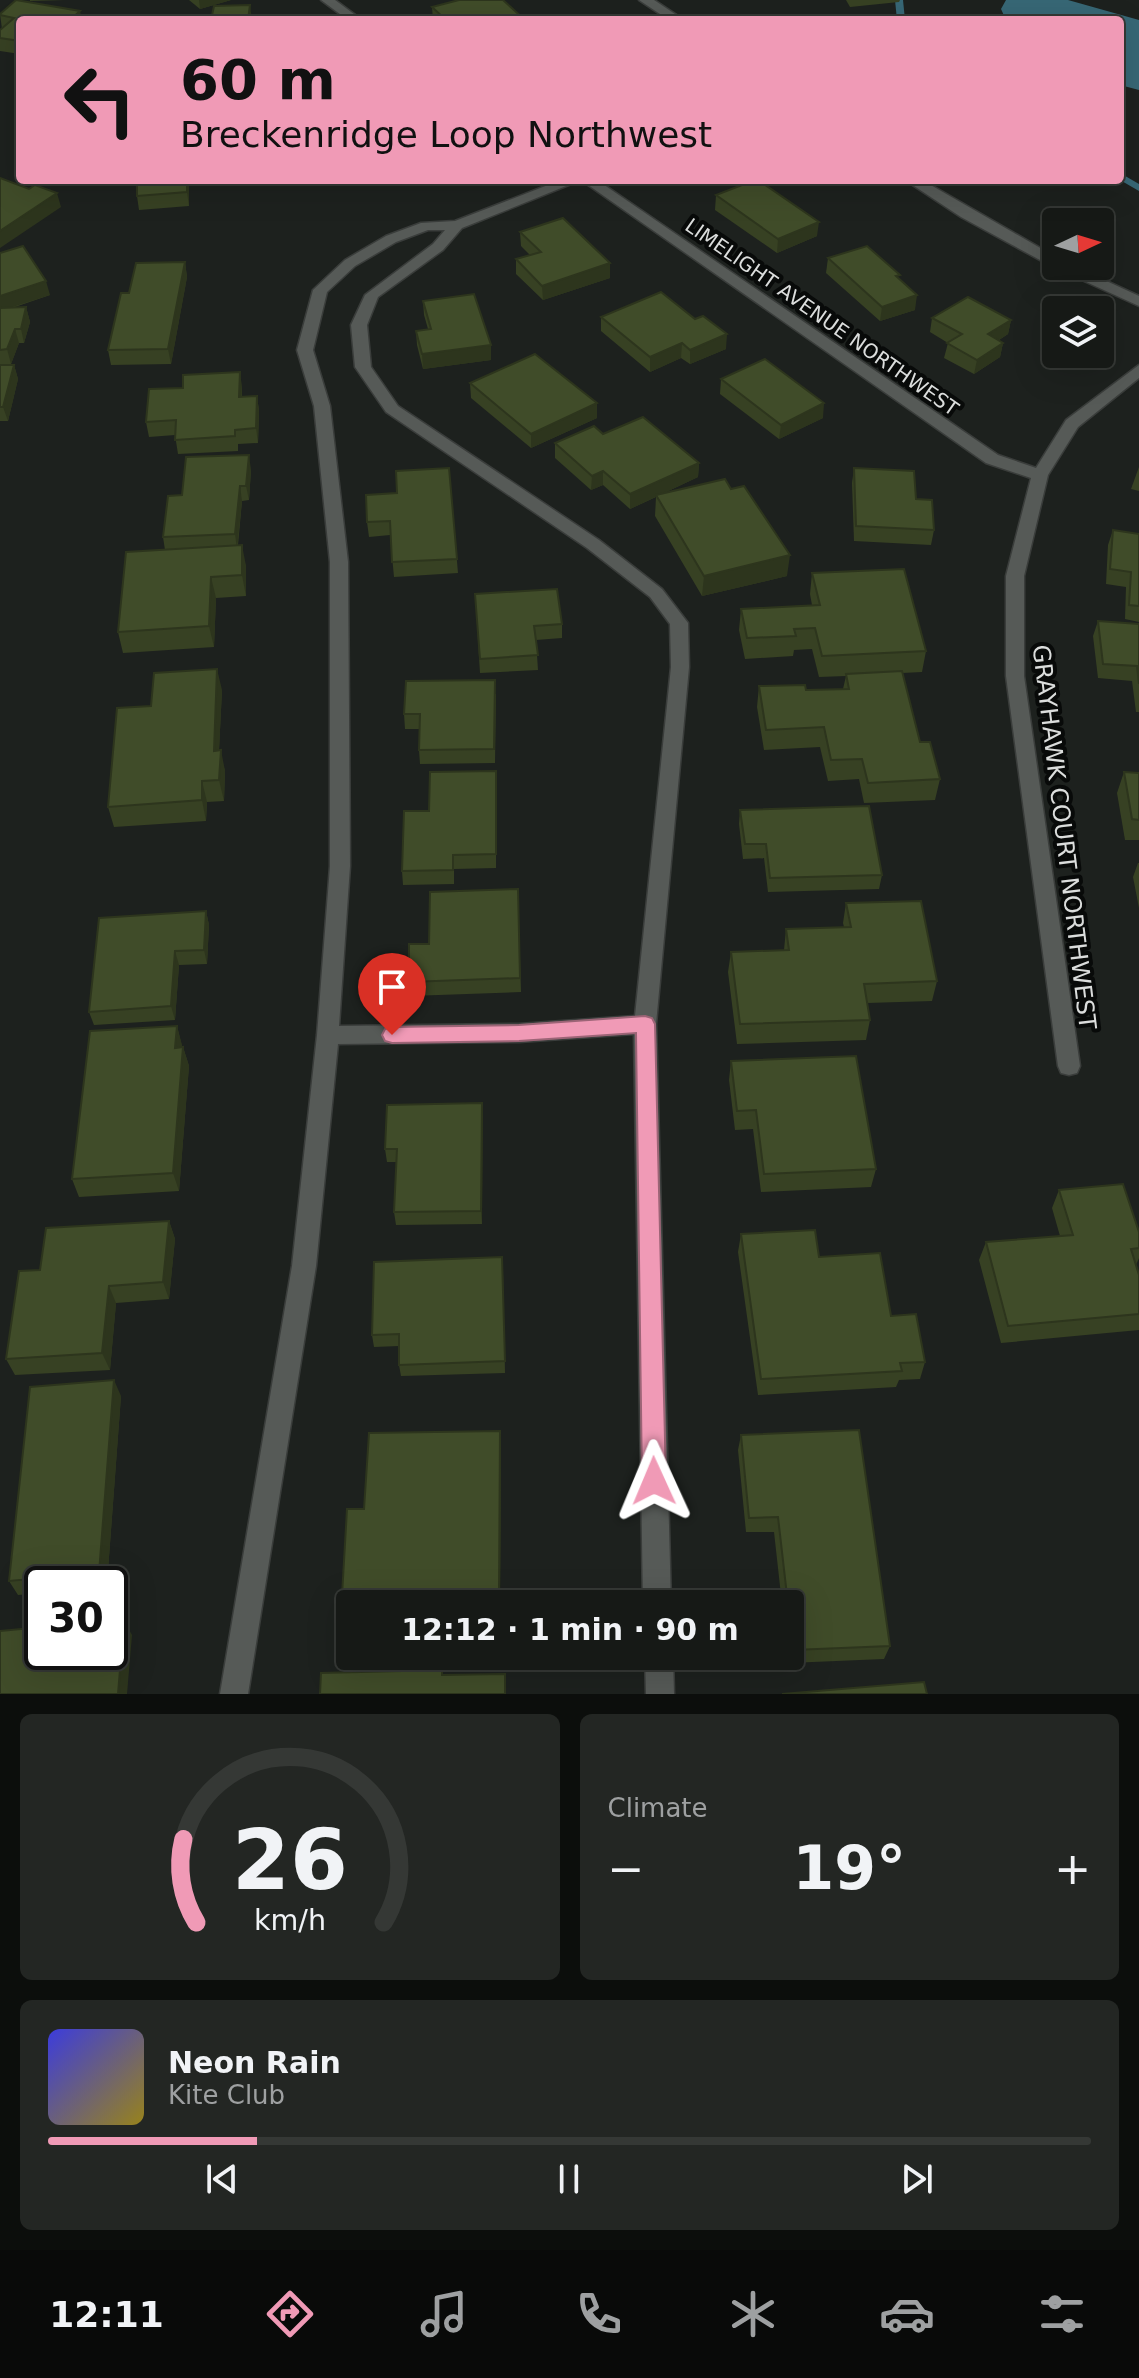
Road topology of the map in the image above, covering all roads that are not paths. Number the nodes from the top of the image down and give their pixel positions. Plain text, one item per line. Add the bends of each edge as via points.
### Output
1 (327, 0) edge
2 (645, 0) edge
3 (350, 16) edge
4 (671, 16) edge
5 (564, 184) edge
6 (594, 184) edge
7 (918, 184) edge
8 (457, 225) junction
9 (1042, 255) edge
10 (1092, 280) edge
11 (1139, 302) edge
12 (1139, 370) edge
13 (1040, 475) junction
14 (645, 1024) junction
15 (328, 1035) junction
16 (1069, 1066) dead end
17 (657, 1590) edge
18 (659, 1670) edge
19 (234, 1694) edge
20 (660, 1694) edge

1 - 3 street
2 - 4 street
5 - 8 street
6 - 13 street, LIMELIGHT AVENUE NORTHWEST via 992,459
7 - 9 street
8 - 14 street via 438,247 372,295 359,325 363,367 392,409 593,544 656,593 679,623 680,667
8 - 15 street via 426,226 350,263 320,290 305,350 322,406 339,562 340,866
10 - 11 street
12 - 13 street, GRAYHAWK COURT NORTHWEST via 1072,424
13 - 16 street, GRAYHAWK COURT NORTHWEST via 1015,576 1015,676
14 - 15 street via 519,1033
14 - 17 street
15 - 19 street via 304,1266
18 - 20 street

